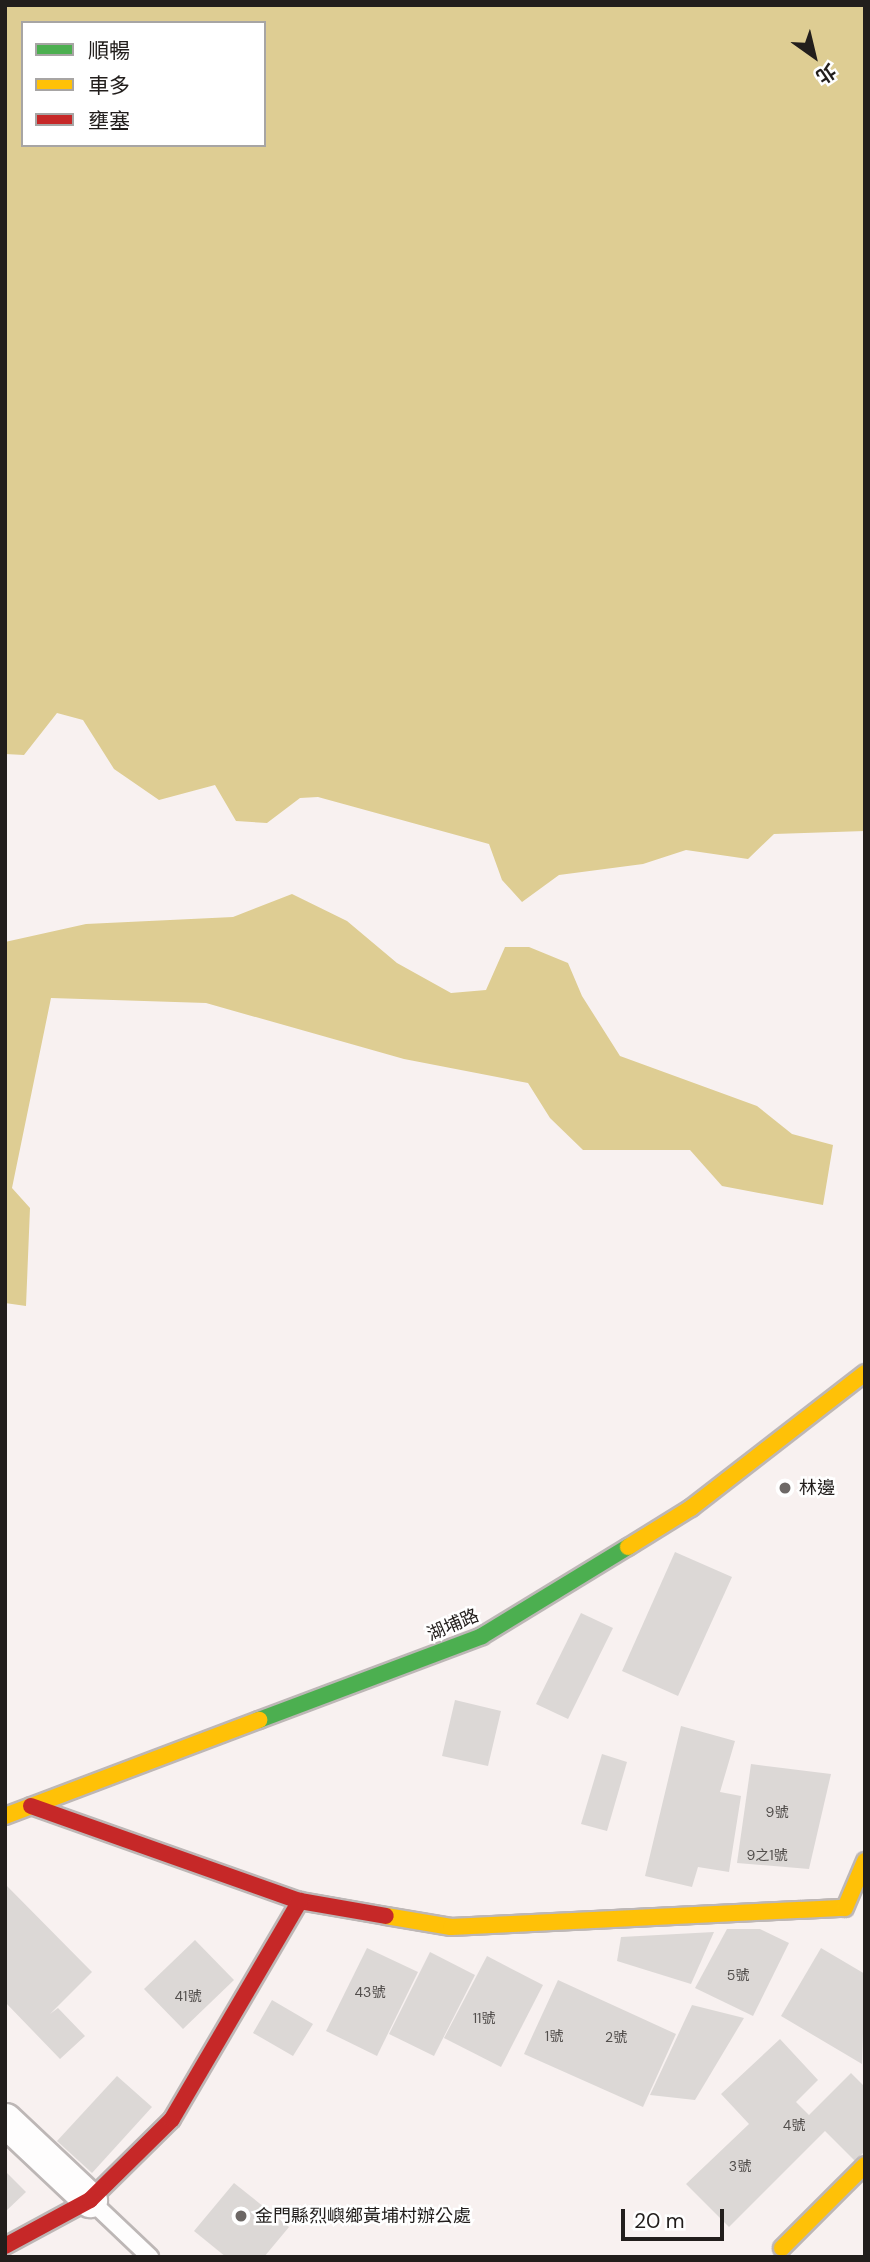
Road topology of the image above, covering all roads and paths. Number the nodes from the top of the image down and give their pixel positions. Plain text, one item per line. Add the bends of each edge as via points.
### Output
1 (865, 1373) edge
2 (31, 1806) junction
3 (5, 1816) edge
4 (865, 1861) edge
5 (300, 1901) junction
6 (5, 2120) edge
7 (865, 2165) edge
8 (90, 2200) junction
9 (5, 2246) edge
10 (782, 2248) dead end
11 (150, 2257) edge

1 - 2 street, 湖埔路 via 691,1508 482,1636
2 - 3 street, 湖埔路
2 - 5 street
4 - 5 street via 845,1908 451,1927
5 - 8 street via 172,2119
6 - 8 street
7 - 10 street
8 - 9 street
8 - 11 lane

